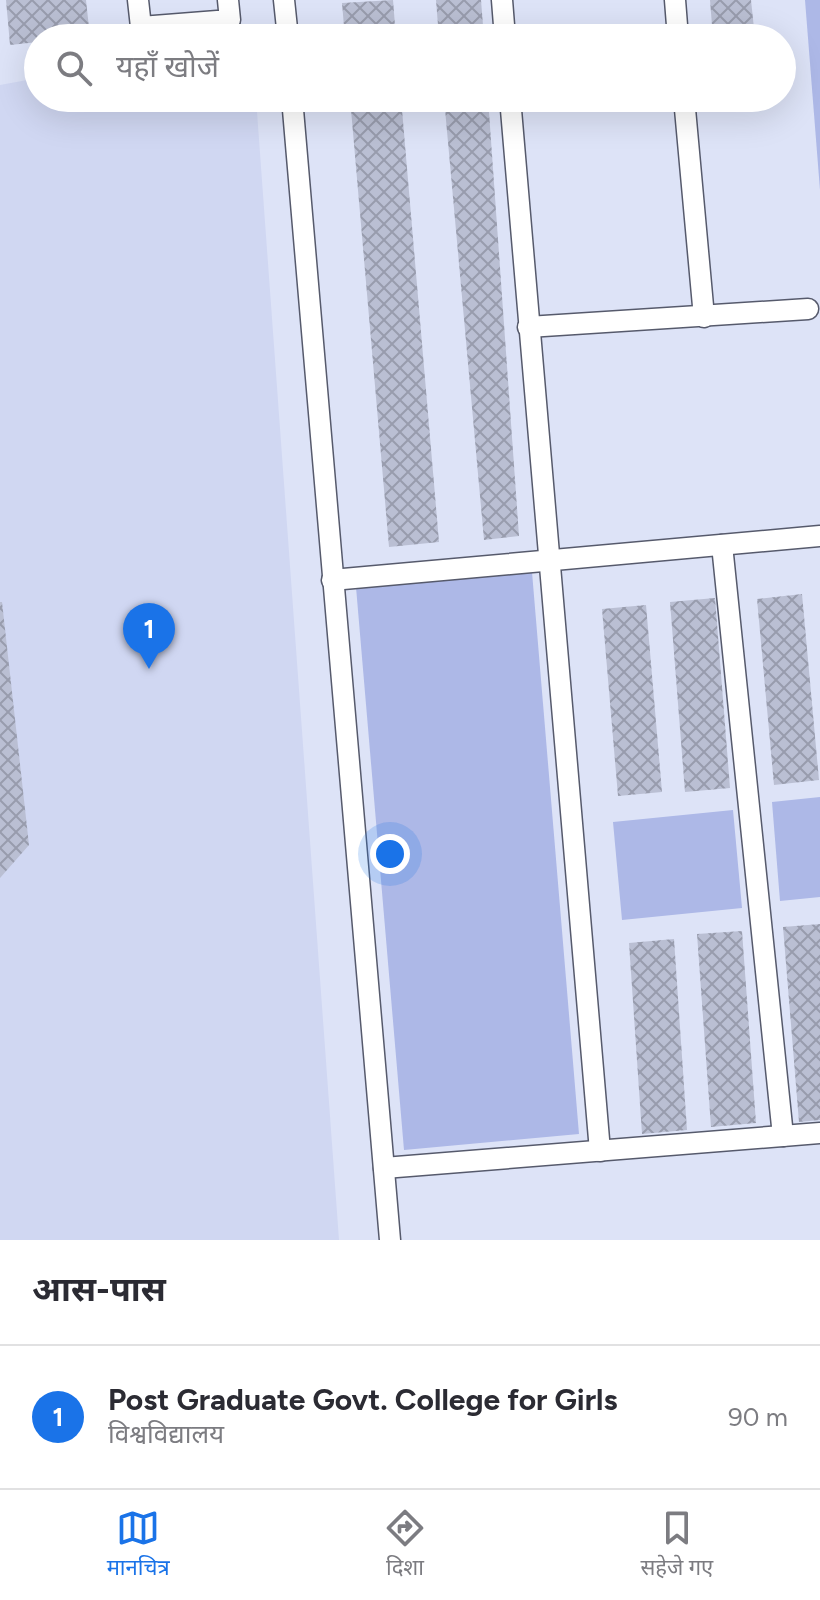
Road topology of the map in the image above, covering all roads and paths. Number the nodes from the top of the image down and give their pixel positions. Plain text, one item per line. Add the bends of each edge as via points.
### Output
1 (138, 0) edge
2 (228, 0) edge
3 (284, 0) edge
4 (502, 0) edge
5 (675, 0) edge
6 (141, 24) edge
7 (179, 24) edge
8 (287, 24) edge
9 (504, 24) edge
10 (677, 24) edge
11 (293, 112) edge
12 (511, 112) edge
13 (685, 112) edge
14 (808, 309) dead end
15 (704, 317) junction
16 (528, 327) junction
17 (820, 536) edge
18 (722, 545) junction
19 (548, 561) junction
20 (332, 580) junction
21 (820, 1133) edge
22 (783, 1136) junction
23 (600, 1151) junction
24 (384, 1168) junction
25 (390, 1240) edge

1 - 6 street
2 - 7 street via 230,20
3 - 8 street
4 - 9 street
5 - 10 street
11 - 20 street
12 - 16 street
13 - 15 street
14 - 15 street
15 - 16 street
16 - 19 street
17 - 18 street
18 - 19 street
18 - 22 street
19 - 20 street
19 - 23 street
20 - 24 street
21 - 22 street
22 - 23 street
23 - 24 street
24 - 25 street

